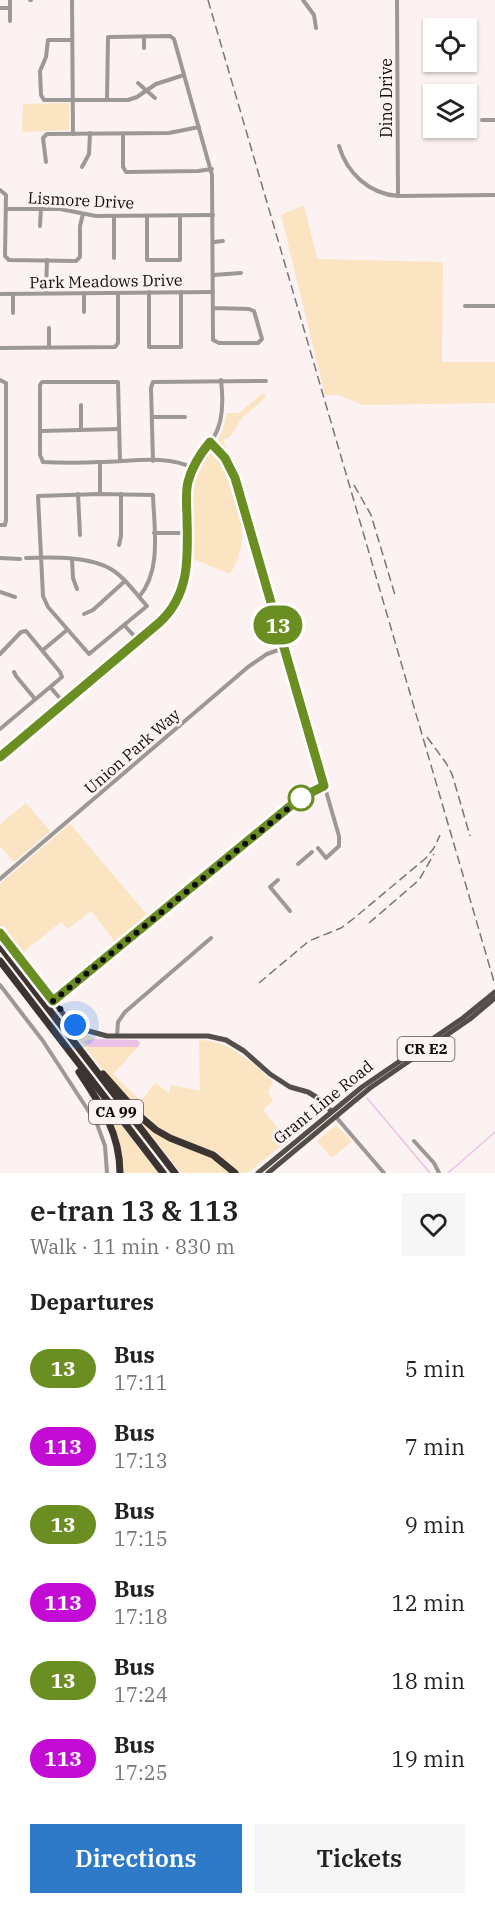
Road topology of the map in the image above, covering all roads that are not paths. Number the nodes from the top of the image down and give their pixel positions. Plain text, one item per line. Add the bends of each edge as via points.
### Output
1 (10, 0) edge
2 (72, 0) edge
3 (303, 0) edge
4 (397, 0) edge
5 (0, 8) edge
6 (10, 8) junction
7 (10, 21) dead end
8 (316, 28) dead end
9 (144, 37) junction
10 (72, 40) junction
11 (144, 48) dead end
12 (184, 75) junction
13 (138, 83) dead end
14 (146, 90) junction
15 (155, 98) dead end
16 (73, 100) junction
17 (107, 100) junction
18 (482, 120) dead end
19 (495, 120) edge
20 (199, 127) junction
21 (73, 134) junction
22 (90, 134) junction
23 (123, 134) junction
24 (339, 146) dead end
25 (46, 162) dead end
26 (82, 167) dead end
27 (212, 169) junction
28 (0, 190) edge
29 (495, 195) edge
30 (398, 196) junction
31 (41, 208) junction
32 (6, 209) junction
33 (83, 214) junction
34 (213, 215) junction
35 (114, 216) junction
36 (147, 216) junction
37 (180, 216) junction
38 (40, 226) dead end
39 (223, 241) dead end
40 (213, 242) junction
41 (114, 258) dead end
42 (47, 260) junction
43 (241, 273) dead end
44 (213, 275) junction
45 (149, 292) junction
46 (181, 292) junction
47 (213, 292) junction
48 (46, 293) junction
49 (84, 293) junction
50 (118, 293) junction
51 (0, 294) edge
52 (13, 294) junction
53 (465, 306) dead end
54 (495, 306) edge
55 (214, 309) junction
56 (84, 312) dead end
57 (13, 313) dead end
58 (49, 328) dead end
59 (49, 347) junction
60 (0, 348) edge
61 (0, 380) edge
62 (221, 380) junction
63 (266, 381) dead end
64 (81, 405) dead end
65 (152, 417) junction
66 (184, 417) dead end
67 (119, 429) junction
68 (81, 430) junction
69 (40, 431) junction
70 (210, 442) junction
71 (153, 460) junction
72 (120, 461) junction
73 (100, 462) junction
74 (192, 468) junction
75 (0, 476) edge
76 (6, 476) junction
77 (78, 494) junction
78 (100, 494) junction
79 (121, 494) junction
80 (0, 525) edge
81 (154, 533) junction
82 (188, 533) junction
83 (80, 535) dead end
84 (119, 544) dead end
85 (41, 557) junction
86 (0, 558) edge
87 (26, 558) dead end
88 (20, 559) dead end
89 (72, 560) junction
90 (125, 581) junction
91 (76, 590) dead end
92 (0, 592) edge
93 (15, 597) dead end
94 (139, 597) junction
95 (84, 614) dead end
96 (124, 625) junction
97 (67, 630) junction
98 (138, 640) junction
99 (284, 648) junction
100 (43, 650) junction
101 (0, 654) edge
102 (14, 672) dead end
103 (51, 687) junction
104 (35, 699) junction
105 (64, 703) junction
106 (0, 729) edge
107 (0, 757) edge
108 (324, 786) junction
109 (318, 848) dead end
110 (312, 852) dead end
111 (298, 864) dead end
112 (0, 879) edge
113 (278, 880) dead end
114 (290, 911) dead end
115 (0, 933) edge
116 (211, 938) dead end
117 (0, 946) edge
118 (0, 961) edge
119 (0, 985) edge
120 (495, 992) edge
121 (495, 998) edge
122 (53, 1001) junction
123 (481, 1007) junction
124 (64, 1030) junction
125 (117, 1036) junction
126 (68, 1052) junction
127 (331, 1111) junction
128 (336, 1117) junction
129 (414, 1141) dead end
130 (107, 1173) edge
131 (120, 1173) edge
132 (163, 1173) edge
133 (175, 1173) edge
134 (235, 1173) edge
135 (258, 1173) edge
136 (268, 1173) edge
137 (384, 1173) edge
138 (439, 1173) edge

1 - 6 street
2 - 10 street
3 - 8 street via 314,15
4 - 30 street, Dino Drive
5 - 6 street
6 - 7 street
9 - 11 street
9 - 12 street via 174,39
9 - 17 street via 108,37
10 - 16 street
10 - 16 street via 48,40 40,71 43,100
12 - 14 street
12 - 20 street
13 - 14 street
14 - 15 street
14 - 17 street via 131,99
16 - 17 street
16 - 21 street
18 - 19 street
20 - 23 street via 174,133
20 - 27 street
21 - 22 street
21 - 25 street via 47,134 43,138
22 - 23 street
22 - 26 street via 89,154
23 - 27 street via 126,172
24 - 30 street via 350,170 360,180 376,190
27 - 34 street
28 - 32 street, Lismore Drive via 6,195
29 - 30 street
31 - 32 street, Lismore Drive
31 - 33 street, Lismore Drive
31 - 38 street
32 - 42 street via 9,260
33 - 35 street, Lismore Drive
33 - 42 street via 80,257 76,261
34 - 37 street, Lismore Drive
34 - 40 street
35 - 36 street, Lismore Drive
35 - 41 street
36 - 37 street, Lismore Drive
36 - 37 street via 147,260 180,260
39 - 40 street
40 - 44 street
42 - 48 street
43 - 44 street
44 - 47 street
45 - 46 street, Park Meadows Drive
45 - 46 street via 149,347 181,347
45 - 50 street, Park Meadows Drive
46 - 47 street, Park Meadows Drive
47 - 55 street
48 - 49 street, Park Meadows Drive
48 - 52 street, Park Meadows Drive
49 - 50 street, Park Meadows Drive
49 - 56 street
50 - 59 street via 115,346
51 - 52 street, Park Meadows Drive
52 - 57 street
53 - 54 street
55 - 55 street via 254,311 262,339 258,343 213,340
58 - 59 street
59 - 60 street
61 - 76 street via 6,383
62 - 63 street
62 - 65 street via 153,382
62 - 70 street via 221,419
64 - 68 street
65 - 66 street
65 - 71 street
67 - 68 street
67 - 69 street via 118,382 45,381 40,385
67 - 72 street
68 - 69 street
69 - 73 street via 43,462
70 - 74 street
70 - 99 street via 225,458 235,478
71 - 72 street
71 - 74 street via 175,461
72 - 73 street
73 - 78 street
74 - 82 street via 186,495
75 - 76 street
76 - 80 street via 6,520 5,525
77 - 78 street
77 - 83 street
77 - 85 street via 38,496
78 - 79 street
79 - 81 street via 153,495
79 - 84 street
81 - 82 street
81 - 94 street via 152,575
82 - 98 street via 187,570 180,597 166,617
85 - 87 street
85 - 89 street
85 - 97 street via 44,600
86 - 88 street
89 - 90 street via 103,565
89 - 91 street
90 - 94 street
90 - 95 street
92 - 93 street
94 - 96 street via 147,606
96 - 97 street via 89,654
96 - 98 street
97 - 100 street
98 - 105 street
99 - 108 street
99 - 112 street, Union Park Way via 248,667
100 - 101 street via 26,631
100 - 103 street via 62,677
102 - 104 street
103 - 104 street
103 - 105 street
104 - 106 street
105 - 107 street
108 - 109 street via 339,846 326,858
108 - 122 street via 300,798
110 - 111 street
113 - 114 street via 270,887
115 - 122 main road
116 - 125 street via 125,1012 118,1022
117 - 124 highway, CA 99
118 - 126 highway, CA 99
119 - 130 street via 39,1035 97,1124 106,1150
120 - 123 main road, Grant Line Road / CR E2
121 - 123 main road, Grant Line Road / CR E2
122 - 125 main road via 80,1028
123 - 127 main road, Grant Line Road / CR E2
123 - 128 main road, Grant Line Road / CR E2
124 - 133 highway, CA 99
124 - 134 highway via 151,1126 217,1157
125 - 127 main road via 208,1036 226,1040 270,1074 290,1087 308,1092
126 - 131 highway via 110,1121
126 - 132 highway, CA 99
127 - 135 main road, Grant Line Road / CR E2
128 - 136 main road, Grant Line Road / CR E2
128 - 137 street
129 - 138 street

